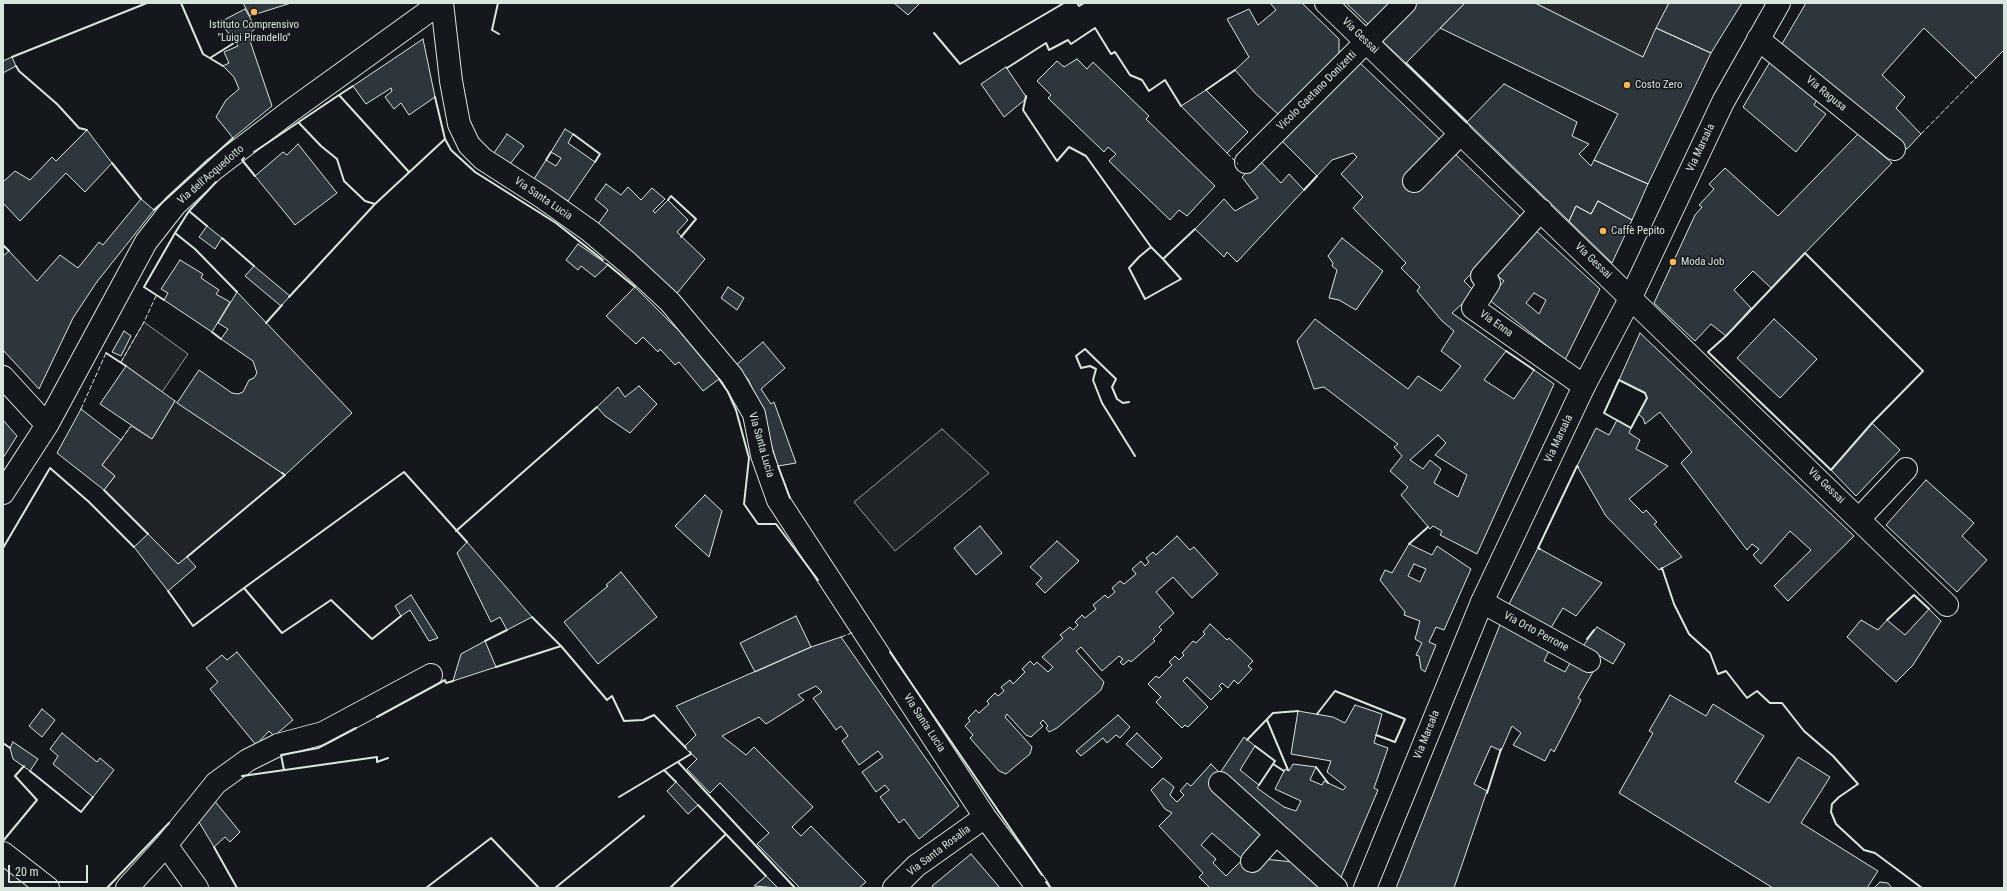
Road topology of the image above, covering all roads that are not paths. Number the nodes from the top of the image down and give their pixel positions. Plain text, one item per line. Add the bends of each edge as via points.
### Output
1 (441, 3) edge
2 (1326, 3) edge
3 (1405, 3) edge
4 (1779, 3) edge
5 (1758, 39) junction
6 (1366, 42) junction
7 (1461, 133) junction
8 (1894, 149) dead end
9 (1246, 162) dead end
10 (1414, 181) dead end
11 (1541, 210) junction
12 (1631, 297) junction
13 (3, 376) edge
14 (1584, 386) junction
15 (47, 425) junction
16 (1906, 469) dead end
17 (3, 493) edge
18 (1859, 519) junction
19 (1482, 602) junction
20 (1947, 605) dead end
21 (1590, 661) dead end
22 (431, 675) dead end
23 (1220, 783) dead end
24 (985, 817) junction
25 (1276, 834) junction
26 (166, 845) junction
27 (3, 853) edge
28 (1252, 861) dead end
29 (48, 888) edge
30 (127, 888) edge
31 (197, 888) edge
32 (894, 888) edge
33 (1038, 888) edge
34 (1336, 888) edge
35 (1365, 888) edge

1 - 15 street, Via dell'Acquedotto via 220,164 175,205 146,242
1 - 24 street, Via Santa Lucia via 459,124 469,145 483,159 590,230 628,263 670,302 732,376 754,414 762,455 778,500
2 - 6 street, Via Gessai
3 - 6 street, Vicolo Gaetano Donizetti
4 - 5 street, Via Marsala
5 - 8 street, Via Ragusa
5 - 12 street, Via Marsala via 1722,102
6 - 7 street, Via Gessai
6 - 9 street, Vicolo Gaetano Donizetti
7 - 10 street
7 - 11 street, Via Gessai
11 - 12 street, Via Gessai
11 - 14 street, Via Enna via 1482,276 1489,283 1473,308
12 - 14 street, Via Marsala
12 - 18 street, Via Gessai
13 - 15 street
14 - 19 street, Via Marsala
15 - 17 street, Via dell'Acquedotto
16 - 18 street
18 - 20 street, Via Gessai
19 - 21 street, Via Orto Perrone
19 - 35 street, Via Marsala
22 - 26 street via 323,733 278,745 248,760 216,783
23 - 25 street
24 - 32 street, Via Santa Rosalia via 916,866
24 - 33 street, Via Santa Lucia
25 - 28 street
25 - 34 street
26 - 30 street
26 - 31 street
27 - 29 street

